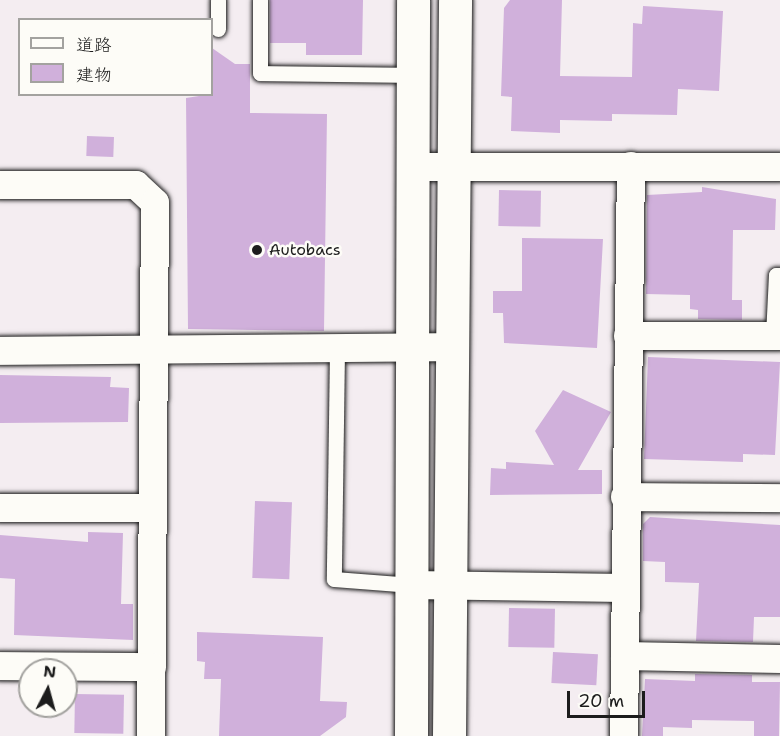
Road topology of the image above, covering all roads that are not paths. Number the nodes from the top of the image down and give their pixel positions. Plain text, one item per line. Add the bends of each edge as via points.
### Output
1 (218, 0) edge
2 (260, 0) edge
3 (413, 0) edge
4 (455, 0) edge
5 (218, 29) dead end
6 (413, 75) junction
7 (631, 166) junction
8 (412, 167) junction
9 (453, 167) junction
10 (780, 167) edge
11 (0, 185) edge
12 (780, 275) edge
13 (628, 336) junction
14 (777, 336) edge
15 (452, 347) junction
16 (337, 350) junction
17 (414, 350) junction
18 (0, 351) edge
19 (154, 352) junction
20 (625, 497) junction
21 (780, 498) edge
22 (0, 508) edge
23 (152, 508) junction
24 (412, 585) junction
25 (450, 586) junction
26 (624, 588) junction
27 (625, 656) junction
28 (780, 659) edge
29 (0, 666) edge
30 (152, 667) junction
31 (151, 736) edge
32 (411, 736) edge
33 (449, 736) edge
34 (624, 736) edge

1 - 5 lane
2 - 6 lane via 260,73
3 - 6 street
4 - 9 street
6 - 8 street
7 - 9 street
7 - 10 street
7 - 13 street
8 - 9 street
8 - 17 street
9 - 15 street
11 - 19 street via 136,185 155,203
12 - 14 lane via 776,275
13 - 14 street
13 - 20 street
15 - 17 street
15 - 25 street
16 - 17 street
16 - 19 street
16 - 24 lane via 334,579
17 - 24 street
18 - 19 street
19 - 23 street
20 - 21 street
20 - 26 street
22 - 23 street
23 - 30 street
24 - 25 street
24 - 32 street
25 - 26 street
25 - 33 street
26 - 27 street
27 - 28 street
27 - 34 street
29 - 30 street
30 - 31 street

